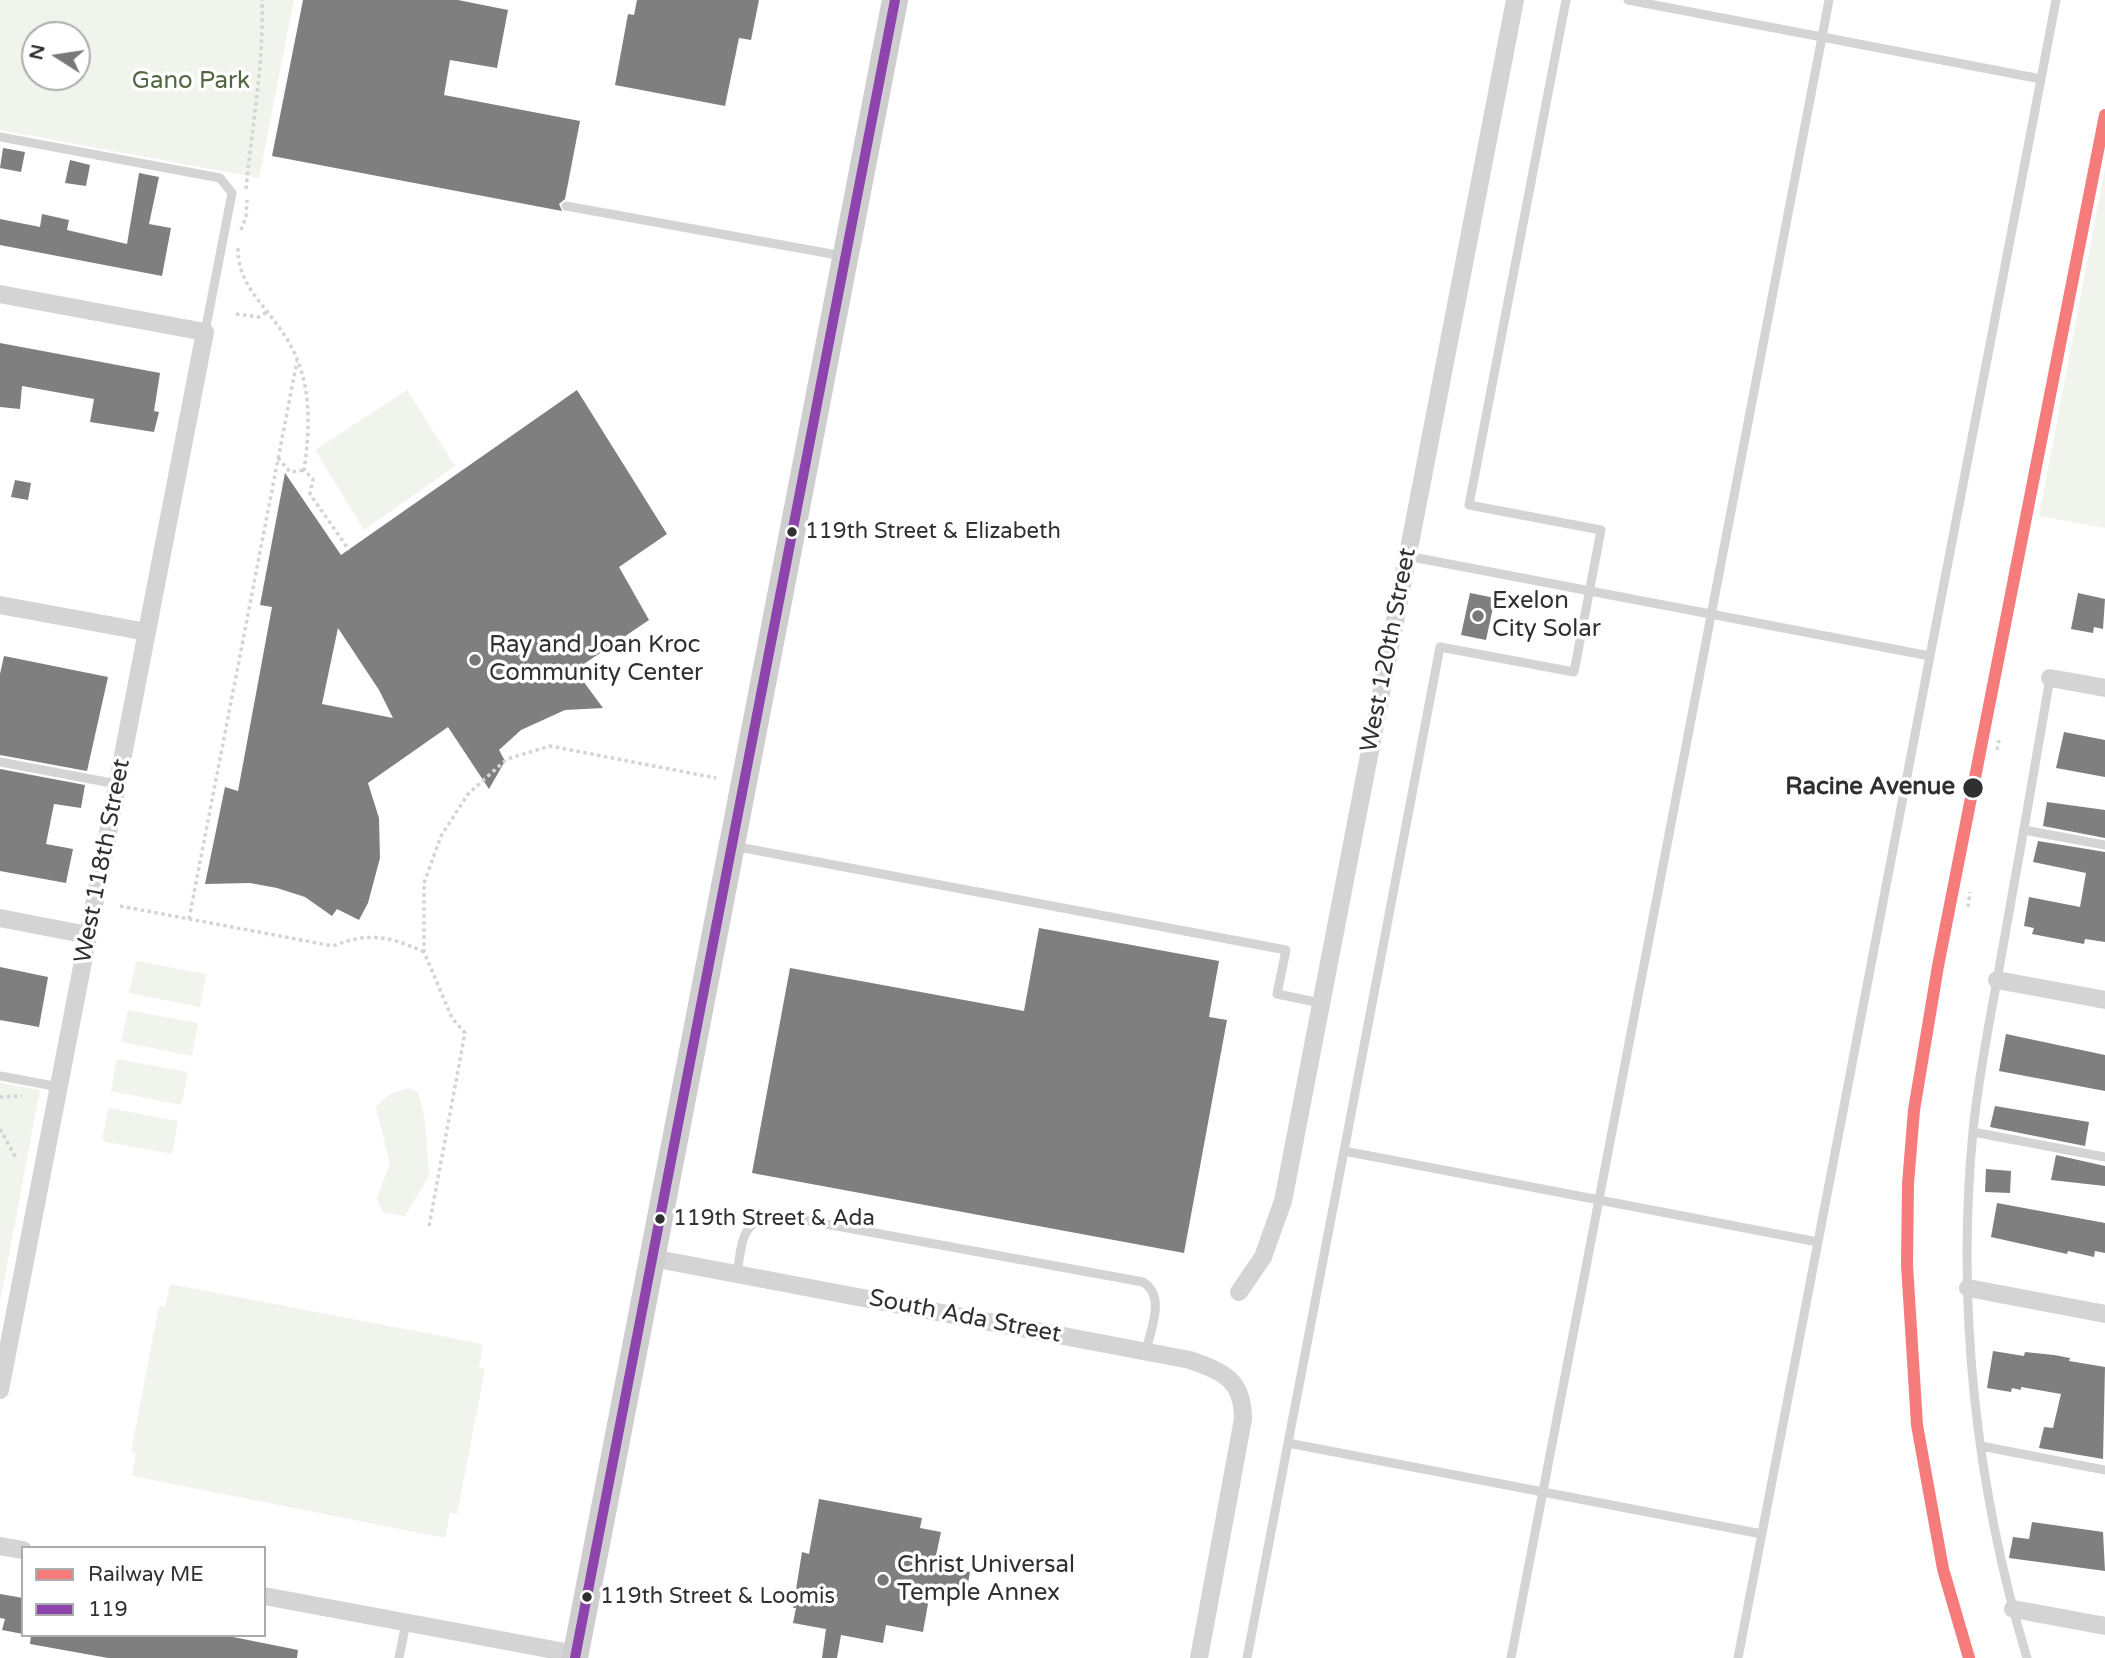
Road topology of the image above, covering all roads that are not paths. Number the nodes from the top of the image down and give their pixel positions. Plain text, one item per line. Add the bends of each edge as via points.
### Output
1 (895, 0) edge
2 (1515, 0) edge
3 (1566, 0) edge
4 (1628, 0) edge
5 (1829, 0) edge
6 (2056, 0) edge
7 (1822, 37) junction
8 (2041, 79) junction
9 (0, 137) edge
10 (566, 206) dead end
11 (845, 256) junction
12 (0, 294) edge
13 (205, 332) junction
14 (1408, 556) junction
15 (1589, 591) junction
16 (0, 604) edge
17 (1712, 614) junction
18 (147, 632) junction
19 (1930, 656) junction
20 (2050, 678) joint
21 (2105, 688) edge
22 (0, 762) edge
23 (117, 784) junction
24 (2024, 830) junction
25 (732, 845) junction
26 (2105, 845) edge
27 (0, 918) edge
28 (88, 935) junction
29 (1997, 980) junction
30 (2105, 1000) edge
31 (1321, 1003) junction
32 (0, 1076) edge
33 (58, 1087) junction
34 (1973, 1132) junction
35 (1344, 1151) junction
36 (2105, 1157) edge
37 (1599, 1200) junction
38 (1818, 1241) junction
39 (652, 1258) junction
40 (737, 1274) junction
41 (1968, 1288) junction
42 (1239, 1292) dead end
43 (2105, 1314) edge
44 (1146, 1351) junction
45 (0, 1390) edge
46 (1288, 1443) junction
47 (1981, 1446) junction
48 (2105, 1470) edge
49 (1543, 1492) junction
50 (1762, 1534) junction
51 (0, 1546) edge
52 (21, 1550) edge
53 (266, 1595) edge
54 (2013, 1609) junction
55 (406, 1622) junction
56 (2105, 1626) edge
57 (575, 1656) edge
58 (399, 1658) edge
59 (1199, 1658) edge
60 (1247, 1658) edge
61 (1511, 1658) edge
62 (1738, 1658) edge
63 (2027, 1658) edge

1 - 11 street
2 - 14 street, West 120th Street
3 - 15 lane via 1469,505 1601,530
4 - 7 lane
5 - 7 lane
6 - 8 lane
7 - 8 lane
7 - 17 lane
8 - 19 lane
9 - 13 lane via 220,178 232,193
10 - 11 lane
11 - 25 street
12 - 13 street
13 - 18 street, West 118th Street
14 - 15 lane
14 - 31 street, West 120th Street
15 - 17 lane
15 - 35 lane via 1574,672 1440,647
16 - 18 street
17 - 19 lane
17 - 37 lane
18 - 23 street, West 118th Street
19 - 38 lane
20 - 21 street
20 - 24 lane
22 - 23 lane
23 - 28 street, West 118th Street
24 - 26 lane
24 - 29 lane
25 - 31 lane via 1286,950 1277,994
25 - 39 street
27 - 28 street
28 - 33 street, West 118th Street
29 - 30 street
29 - 34 lane
31 - 42 street, West 120th Street via 1283,1201 1263,1257
32 - 33 lane
33 - 45 street, West 118th Street
34 - 36 lane
34 - 41 lane
35 - 37 lane
35 - 46 lane
37 - 38 lane
37 - 49 lane
38 - 50 lane
39 - 40 street, South Ada Street
39 - 57 street
40 - 44 street, South Ada Street
40 - 44 lane via 744,1233 751,1223 771,1214 1103,1274 1153,1288 1157,1298
41 - 43 street
41 - 47 lane
44 - 59 street, South Ada Street via 1190,1360 1225,1376 1240,1393 1243,1419
46 - 49 lane
46 - 60 lane
47 - 48 lane
47 - 54 lane
49 - 50 lane
49 - 61 lane
50 - 62 lane
51 - 52 street
53 - 55 street
54 - 56 street
54 - 63 lane
55 - 57 street
55 - 58 lane

